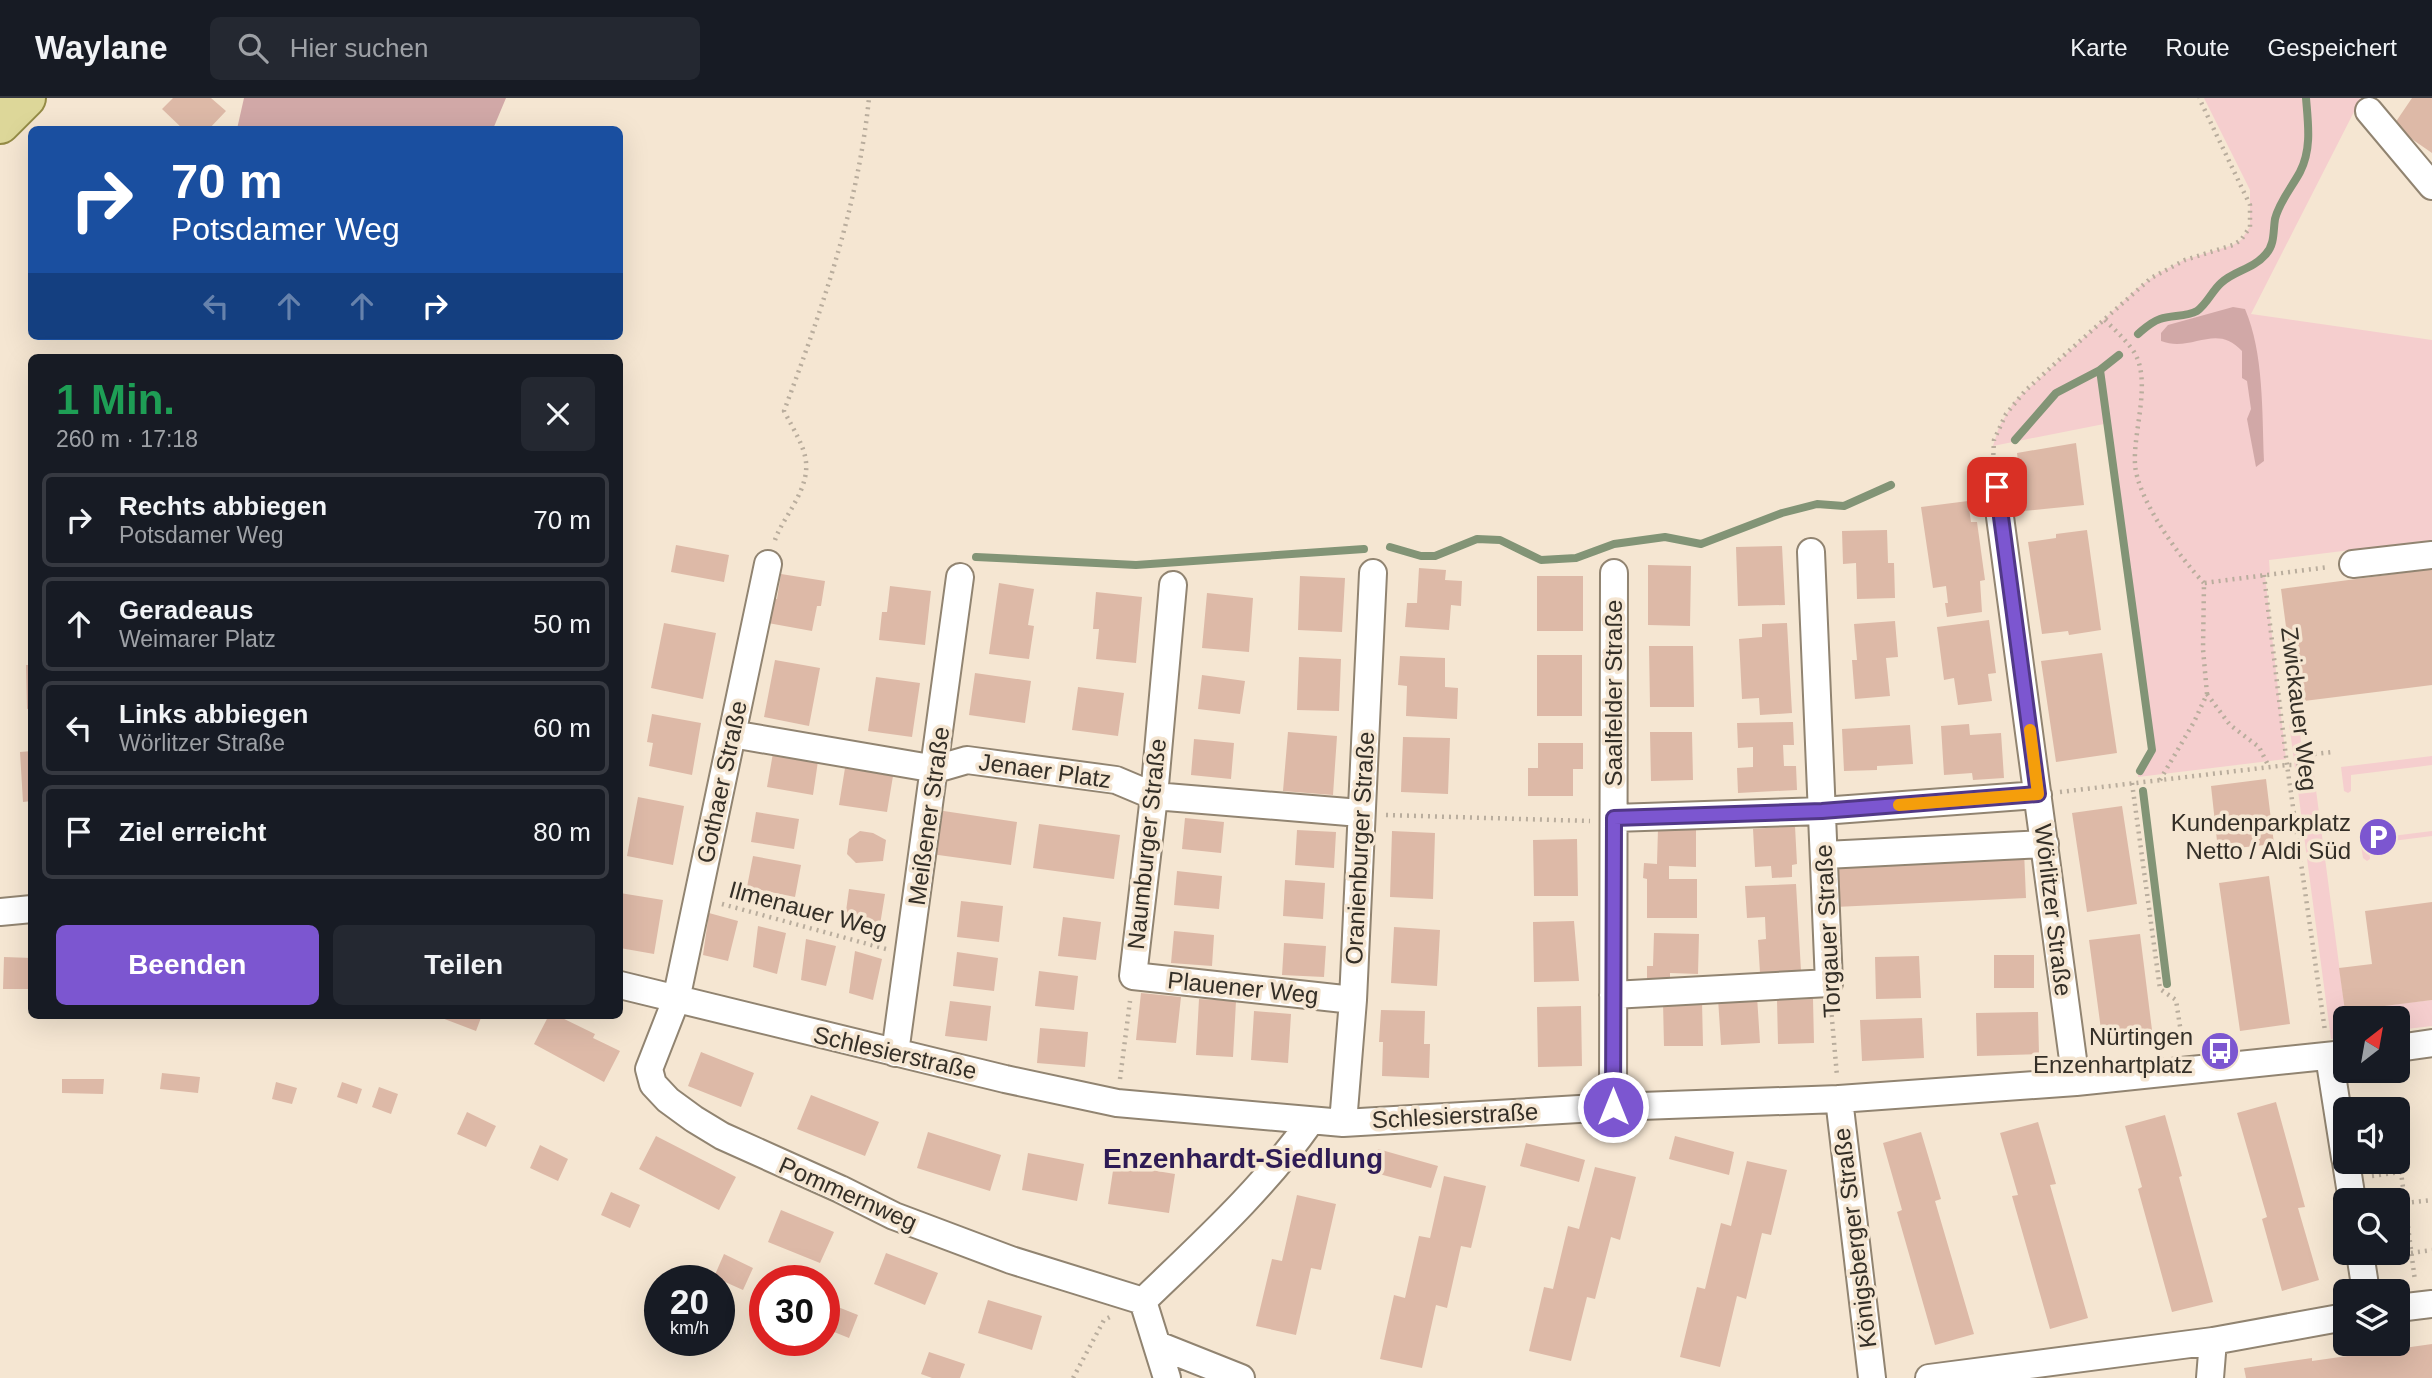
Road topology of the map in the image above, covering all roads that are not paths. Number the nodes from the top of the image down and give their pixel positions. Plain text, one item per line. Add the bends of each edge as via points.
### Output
1 (26, 98) edge
2 (2369, 111) dead end
3 (0, 124) edge
4 (2432, 186) edge
5 (1997, 487) road end
6 (1811, 552) dead end
7 (2432, 555) edge
8 (768, 564) road end
9 (2353, 564) road end
10 (1373, 573) dead end
11 (1614, 573) dead end
12 (960, 578) dead end
13 (1173, 585) dead end
14 (732, 734) junction
15 (936, 769) junction
16 (2038, 794) junction
17 (1153, 796) junction
18 (1929, 803) junction
19 (1822, 811) junction
20 (1360, 813) junction
21 (1614, 818) junction
22 (2045, 844) junction
23 (1933, 849) junction
24 (1825, 855) junction
25 (28, 909) edge
26 (0, 912) edge
27 (1133, 976) joint
28 (623, 986) edge
29 (1613, 995) junction
30 (676, 1000) junction
31 (1353, 1000) junction
32 (2432, 1043) edge
33 (2410, 1046) edge
34 (895, 1053) junction
35 (2333, 1055) edge
36 (2076, 1082) junction
37 (2340, 1083) edge
38 (1839, 1099) junction
39 (1613, 1107) junction
40 (1310, 1122) junction
41 (1343, 1123) junction
42 (2348, 1175) edge
43 (1143, 1301) junction
44 (2333, 1319) edge
45 (2213, 1341) junction
46 (1158, 1345) junction
47 (1167, 1378) edge
48 (1241, 1378) edge
49 (1872, 1378) edge
50 (1929, 1378) edge
51 (2210, 1378) edge

1 - 3 main road
2 - 4 street
5 - 16 street, Wörlitzer Straße
6 - 19 street, Torgauer Straße
7 - 9 street
8 - 14 street, Gothaer Straße
10 - 20 street, Oranienburger Straße
11 - 21 street, Saalfelder Straße
12 - 15 street, Meißener Straße
13 - 17 street, Naumburger Straße
14 - 15 street
14 - 30 street, Gothaer Straße
15 - 17 street, Jenaer Platz via 967,760 1116,780
15 - 34 street, Meißener Straße
16 - 18 street
16 - 22 street, Wörlitzer Straße
17 - 20 street, Jenaer Platz
17 - 27 street, Naumburger Straße
18 - 19 street
18 - 23 street
19 - 21 street
19 - 24 street, Torgauer Straße
20 - 31 street, Oranienburger Straße
21 - 29 street, Saalfelder Straße
22 - 23 street
22 - 36 street, Wörlitzer Straße
23 - 24 street
24 - 29 street, Torgauer Straße via 1829,983
25 - 26 street
27 - 31 street, Plauener Weg
28 - 30 street, Schlesierstraße
29 - 39 street, Saalfelder Straße
30 - 34 street, Schlesierstraße
30 - 43 street, Pommernweg via 649,1069 653,1084 694,1119 894,1216 1011,1260
31 - 41 street, Oranienburger Straße
32 - 33 street
34 - 40 street, Schlesierstraße via 1117,1103
35 - 36 street, Schlesierstraße
36 - 38 street, Schlesierstraße
37 - 42 street
38 - 39 street, Schlesierstraße
38 - 49 street, Königsberger Straße
39 - 41 street, Schlesierstraße
40 - 41 street, Schlesierstraße
40 - 43 street via 1256,1192
43 - 46 street
44 - 45 street
45 - 50 street
45 - 51 street
46 - 47 street
46 - 48 street

